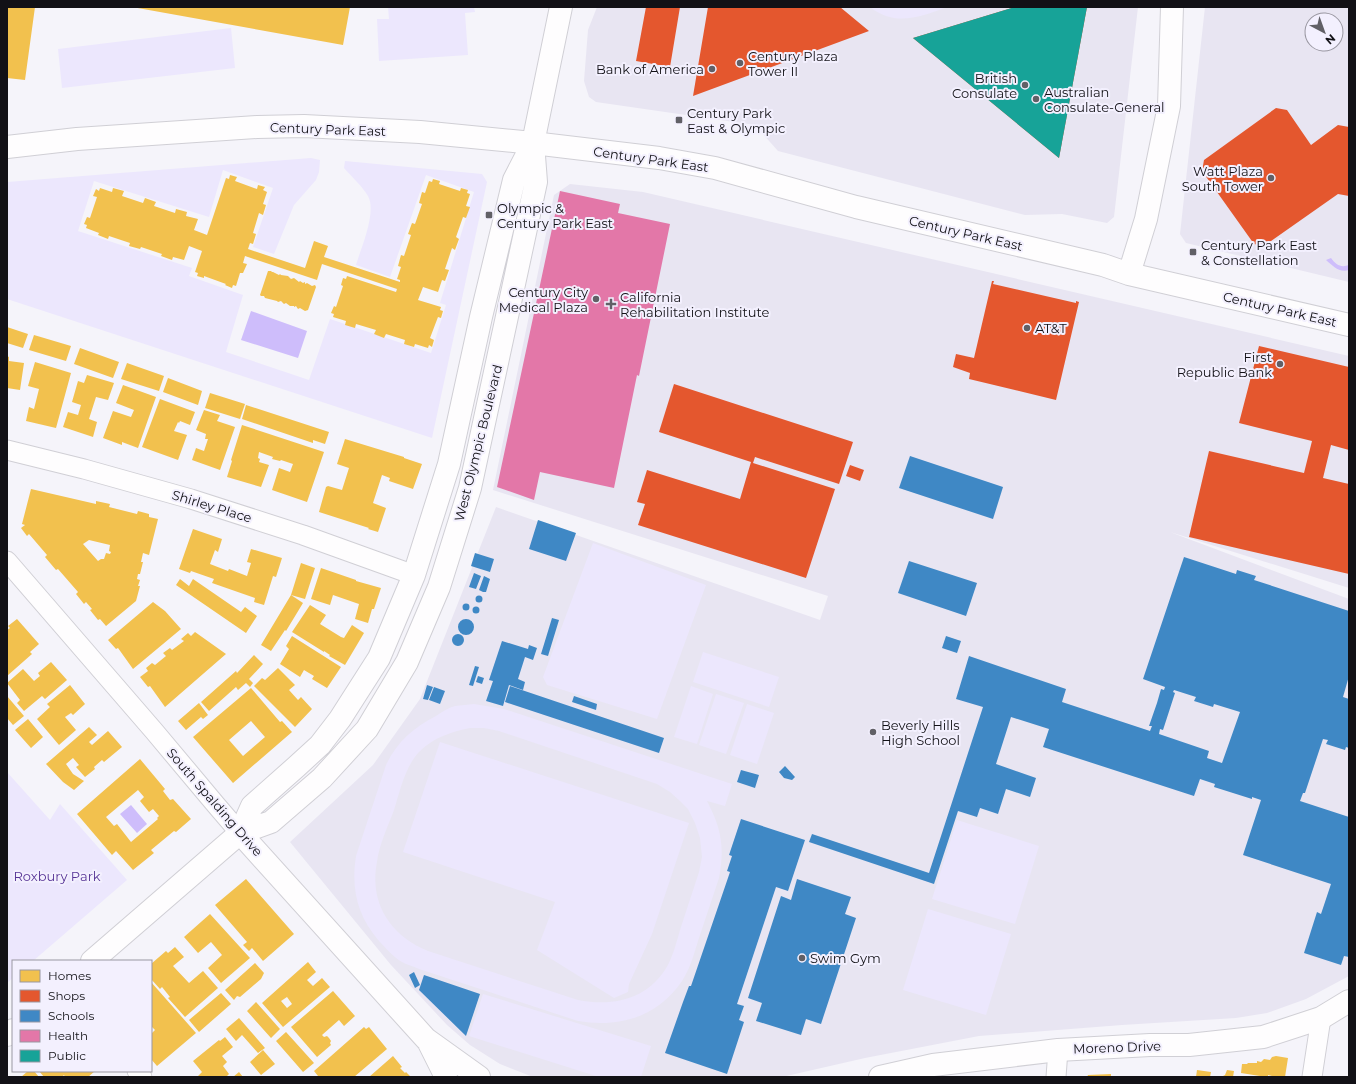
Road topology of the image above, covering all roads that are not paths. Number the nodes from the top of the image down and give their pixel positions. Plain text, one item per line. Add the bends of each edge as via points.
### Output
1 (561, 7) edge
2 (1172, 7) edge
3 (533, 143) junction
4 (7, 147) edge
5 (1129, 274) junction
6 (1349, 325) edge
7 (7, 450) edge
8 (7, 561) edge
9 (414, 576) junction
10 (240, 833) junction
11 (93, 960) edge
12 (1349, 1001) edge
13 (1321, 1018) junction
14 (426, 1039) junction
15 (1058, 1050) junction
16 (446, 1077) edge
17 (479, 1077) edge
18 (880, 1077) edge
19 (1056, 1077) edge
20 (1312, 1077) edge

1 - 3 main road, West Olympic Boulevard
2 - 5 main road via 1169,106 1146,219
3 - 4 main road, Century Park East via 406,131 304,126 92,138
3 - 5 main road, Century Park East via 659,158 715,168 829,200 1103,265
3 - 9 main road, West Olympic Boulevard via 514,180 450,458
3 - 10 main road, West Olympic Boulevard via 536,182 472,482 439,587 408,662 367,729 322,778 271,822
5 - 6 main road, Century Park East
7 - 9 street, Shirley Place via 191,499 303,535
8 - 10 street, South Spalding Drive
9 - 10 main road, West Olympic Boulevard via 379,658 340,719 320,744 252,806
10 - 11 main road, West Olympic Boulevard
10 - 14 main road, South Spalding Drive
12 - 13 main road, Moreno Drive
13 - 15 main road, Moreno Drive via 1263,1037 1189,1045
13 - 20 street
14 - 16 main road, South Spalding Drive
14 - 17 main road, South Spalding Drive
15 - 18 main road, Moreno Drive via 933,1065
15 - 19 street

